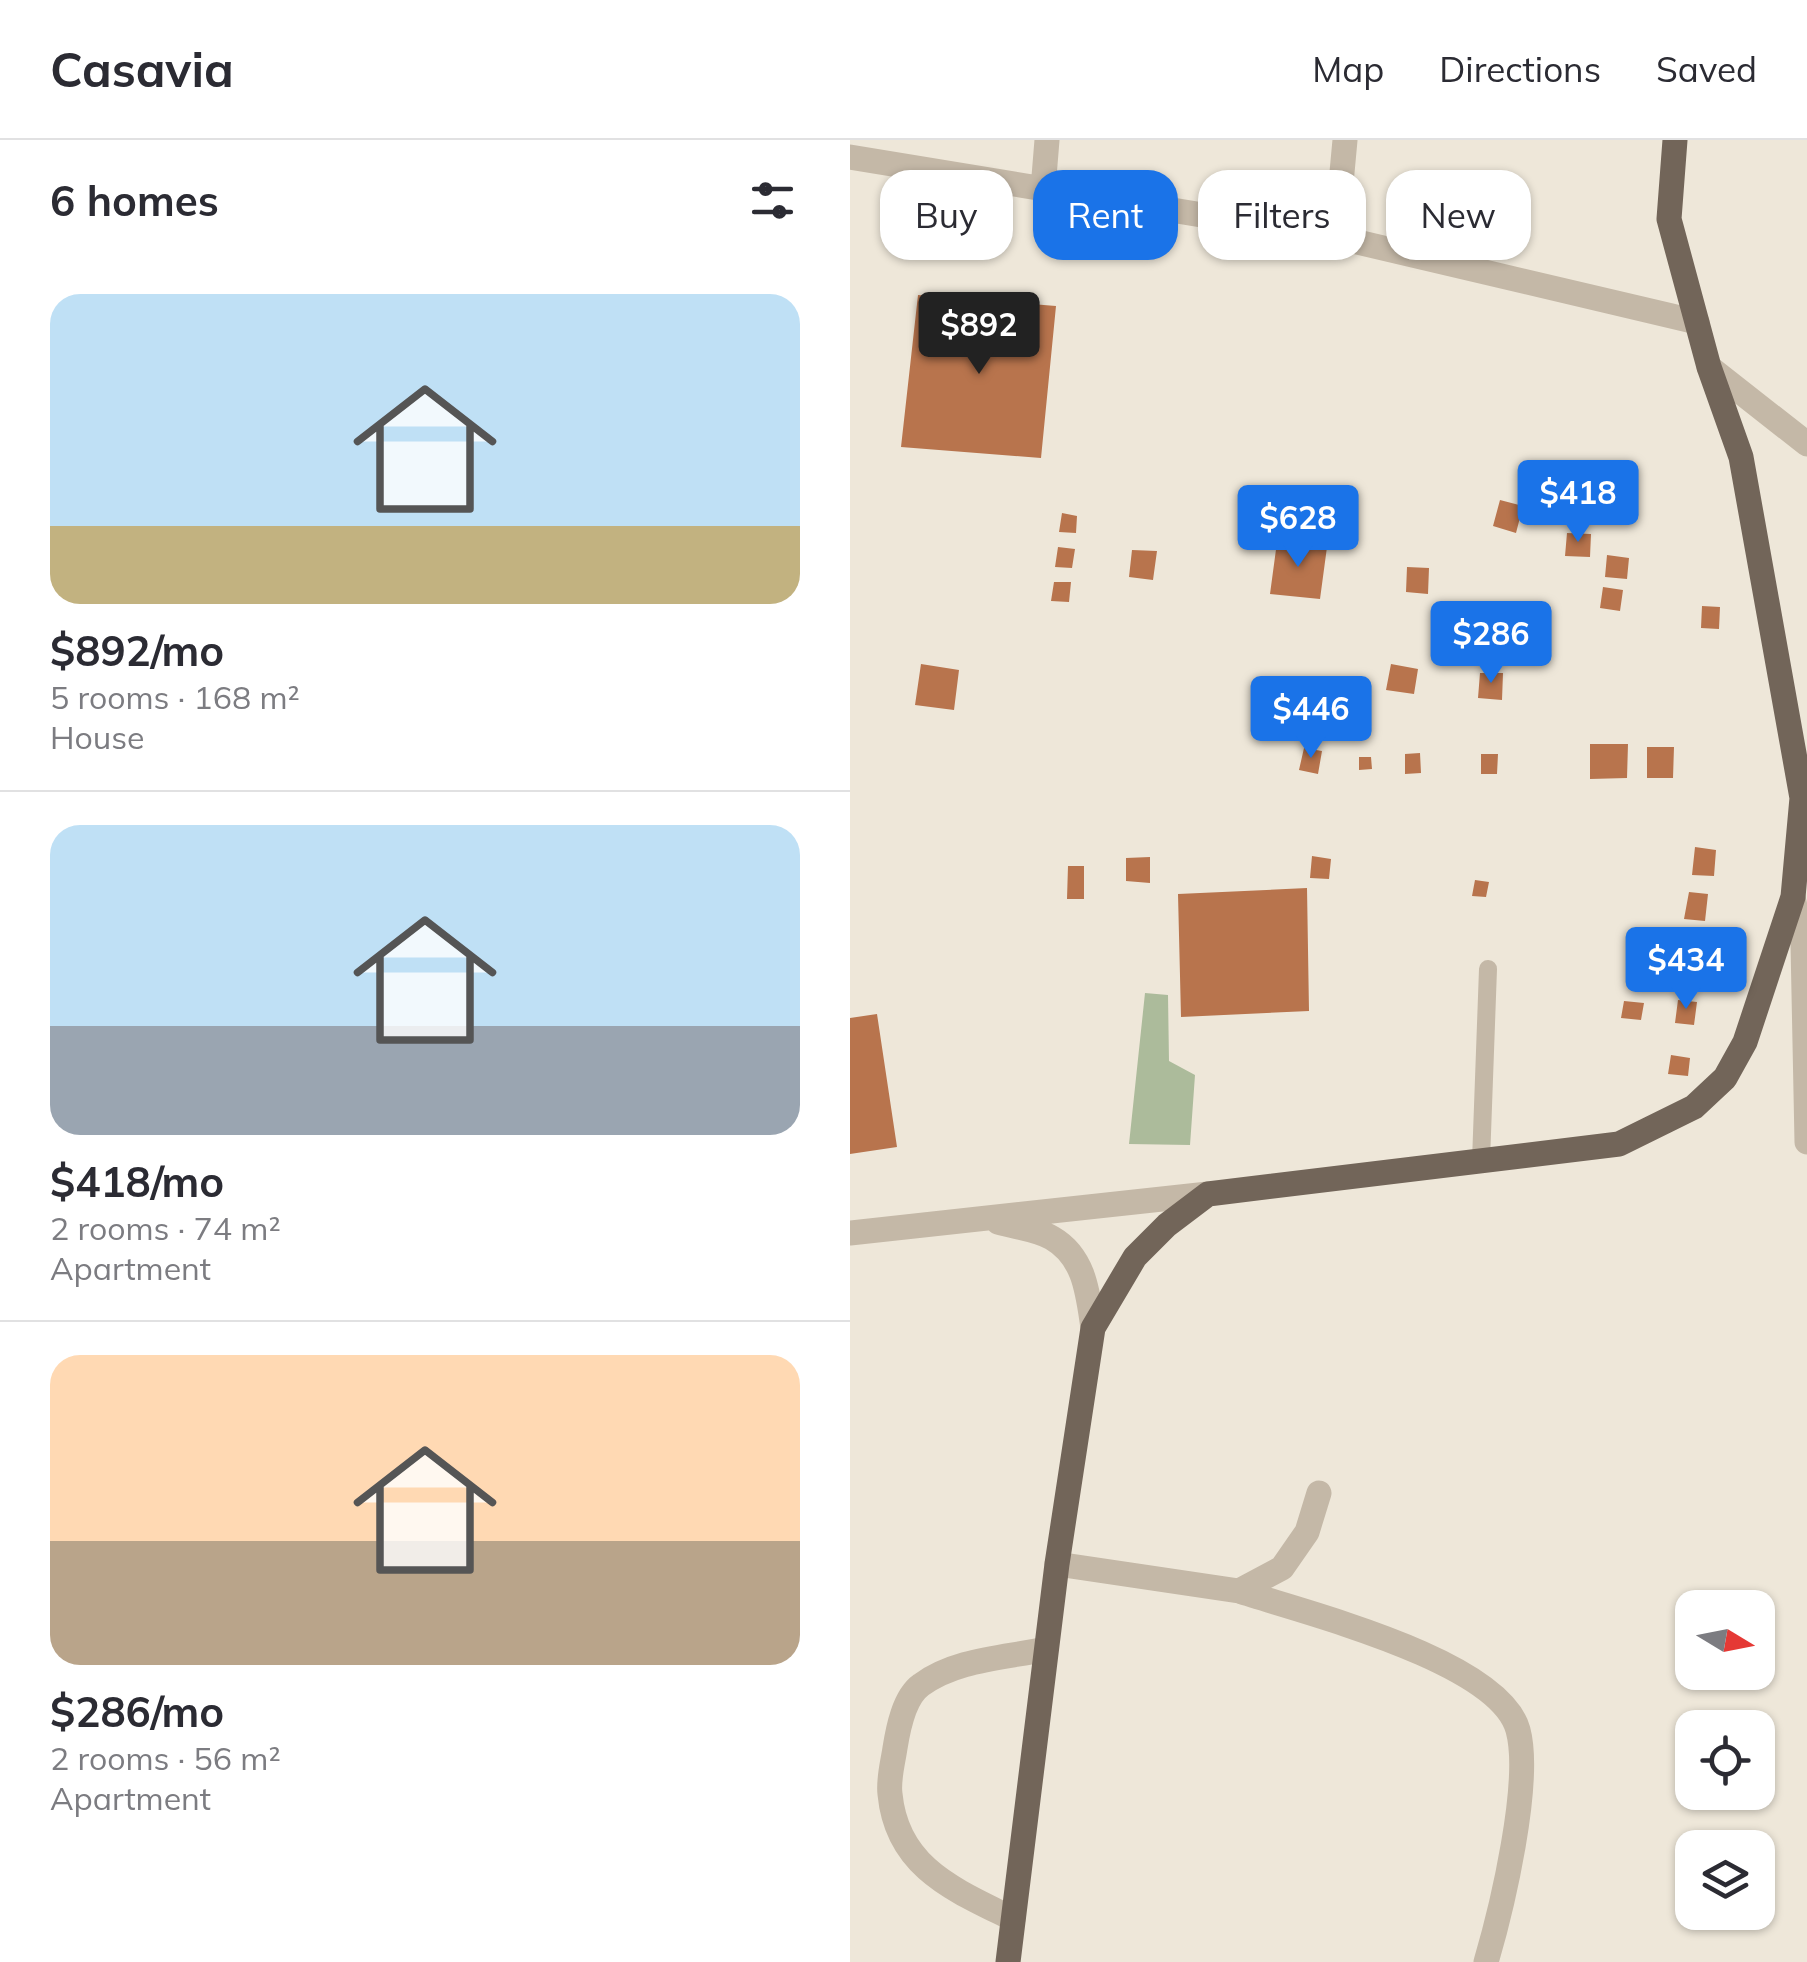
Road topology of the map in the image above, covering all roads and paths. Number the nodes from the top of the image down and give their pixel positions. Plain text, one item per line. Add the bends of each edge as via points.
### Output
1 (1047, 140) edge
2 (1345, 140) edge
3 (1675, 140) edge
4 (850, 158) edge
5 (1045, 170) edge
6 (1342, 170) edge
7 (1033, 187) edge
8 (1366, 245) edge
9 (1697, 322) junction
10 (1709, 367) junction
11 (1807, 444) edge
12 (1804, 791) edge
13 (1793, 897) junction
14 (1805, 944) edge
15 (1488, 969) dead end
16 (1807, 1142) edge
17 (1481, 1161) junction
18 (1208, 1194) junction
19 (986, 1218) junction
20 (850, 1233) edge
21 (1093, 1328) junction
22 (1320, 1493) dead end
23 (1056, 1564) junction
24 (1238, 1591) junction
25 (1046, 1650) junction
26 (1013, 1919) junction
27 (1008, 1962) edge
28 (1486, 1962) edge

1 - 5 street
2 - 6 street
3 - 9 main road via 1670,219
4 - 7 street
8 - 9 street
9 - 10 main road
10 - 11 street
10 - 12 main road via 1740,457
12 - 13 main road
13 - 14 street
13 - 17 main road via 1744,1042 1725,1078 1694,1107 1619,1144
14 - 16 street
15 - 17 lane
17 - 18 main road
18 - 19 street
18 - 21 main road via 1135,1257
19 - 20 street
19 - 21 street via 1051,1237 1069,1254 1085,1276
21 - 23 main road
22 - 24 street via 1307,1532 1282,1568
23 - 24 street
23 - 25 main road
24 - 28 street via 1421,1651 1491,1692 1518,1727 1523,1781
25 - 26 main road
25 - 26 street via 946,1669 916,1688 898,1727 889,1792 898,1831 920,1866
26 - 27 main road

